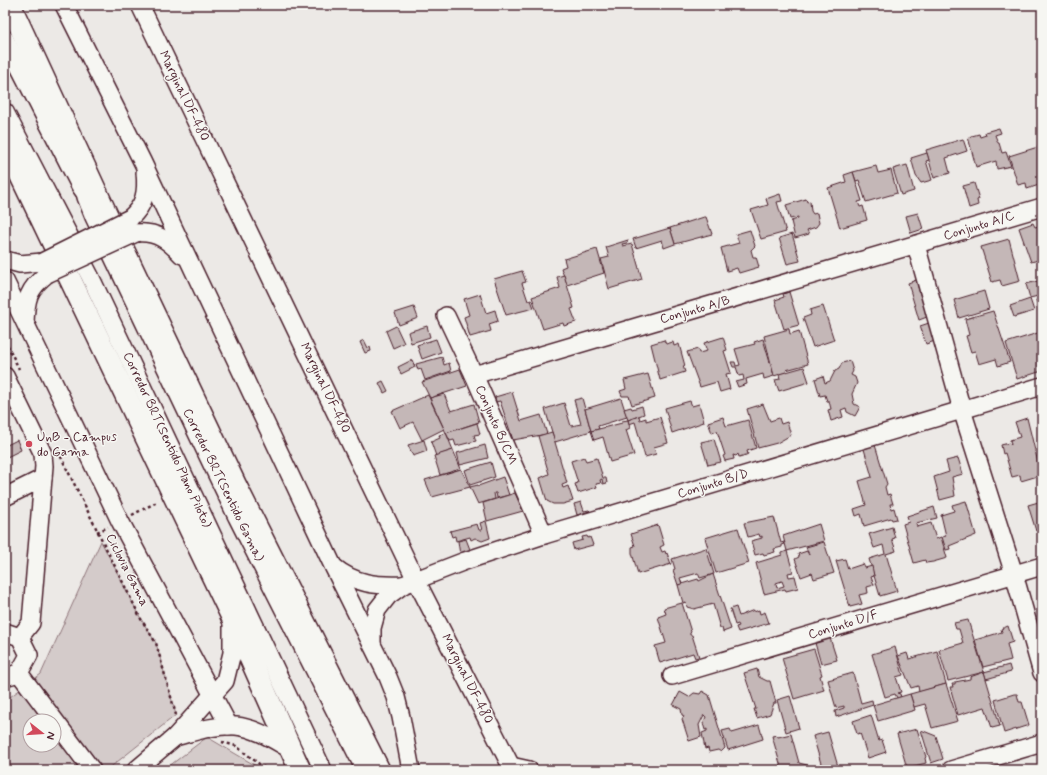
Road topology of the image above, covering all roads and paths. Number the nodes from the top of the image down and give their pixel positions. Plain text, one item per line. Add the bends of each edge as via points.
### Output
1 (10, 5) edge
2 (64, 5) edge
3 (140, 5) edge
4 (5, 39) edge
5 (5, 112) edge
6 (5, 123) edge
7 (5, 143) edge
8 (144, 163) junction
9 (17, 166) junction
10 (86, 197) junction
11 (1042, 206) edge
12 (107, 215) junction
13 (133, 226) junction
14 (916, 245) junction
15 (5, 260) edge
16 (191, 264) junction
17 (45, 268) junction
18 (5, 281) edge
19 (446, 316) dead end
20 (25, 322) junction
21 (5, 340) edge
22 (474, 375) junction
23 (5, 376) edge
24 (22, 376) dead end
25 (1042, 386) edge
26 (962, 410) junction
27 (56, 447) dead end
28 (43, 478) junction
29 (5, 497) edge
30 (544, 535) junction
31 (333, 566) junction
32 (1042, 566) edge
33 (1014, 574) junction
34 (410, 582) junction
35 (232, 615) junction
36 (12, 635) edge
37 (372, 646) junction
38 (1042, 673) edge
39 (12, 675) edge
40 (672, 676) dead end
41 (213, 696) junction
42 (187, 724) junction
43 (229, 726) junction
44 (175, 736) junction
45 (221, 742) dead end
46 (1042, 743) edge
47 (290, 749) junction
48 (512, 768) edge
49 (92, 770) edge
50 (136, 770) edge
51 (267, 770) edge
52 (300, 770) edge
53 (323, 770) edge
54 (365, 770) edge
55 (378, 770) edge
56 (411, 770) edge
57 (529, 770) edge
58 (951, 770) edge

1 - 12 main road
2 - 8 street
3 - 34 street, Marginal DF-480
4 - 10 street
5 - 53 street, Corredor BRT(Sentido Plano Piloto) via 90,276
6 - 9 street
7 - 9 main road
8 - 13 street via 144,200
8 - 16 street
9 - 35 main road
10 - 12 street via 91,204
10 - 54 street, Corredor BRT(Sentido Gama) via 237,517
11 - 14 street, Conjunto A/C
12 - 55 main road via 236,486
13 - 16 street via 162,237
13 - 17 street, bridge
14 - 22 street, Conjunto A/B
14 - 26 street
15 - 17 street
16 - 31 street
17 - 20 street via 31,290
18 - 20 street
19 - 22 street, Conjunto B/CM
20 - 41 street via 120,521
21 - 24 path
22 - 30 street, Conjunto B/CM
23 - 28 street via 43,454
25 - 26 street, Conjunto B/D
26 - 30 street, Conjunto B/D
26 - 33 street
27 - 42 path, Ciclovia Gama via 116,570 156,643 176,715
28 - 29 street
28 - 36 street via 31,623
30 - 34 street, Conjunto B/D
31 - 34 street via 350,578 366,584
31 - 37 street
32 - 33 street, Conjunto D/F
33 - 38 street
33 - 40 street, Conjunto D/F
34 - 37 street via 388,596 377,610 372,628
34 - 48 street, Marginal DF-480
35 - 41 street via 230,668 225,681
35 - 47 main road
36 - 39 street via 29,655
37 - 56 street via 396,697
39 - 49 street
41 - 42 street
41 - 43 street
42 - 44 street
43 - 44 street
43 - 47 street via 260,733
44 - 50 street
45 - 51 path via 236,746
46 - 58 street
47 - 52 main road
48 - 57 street

